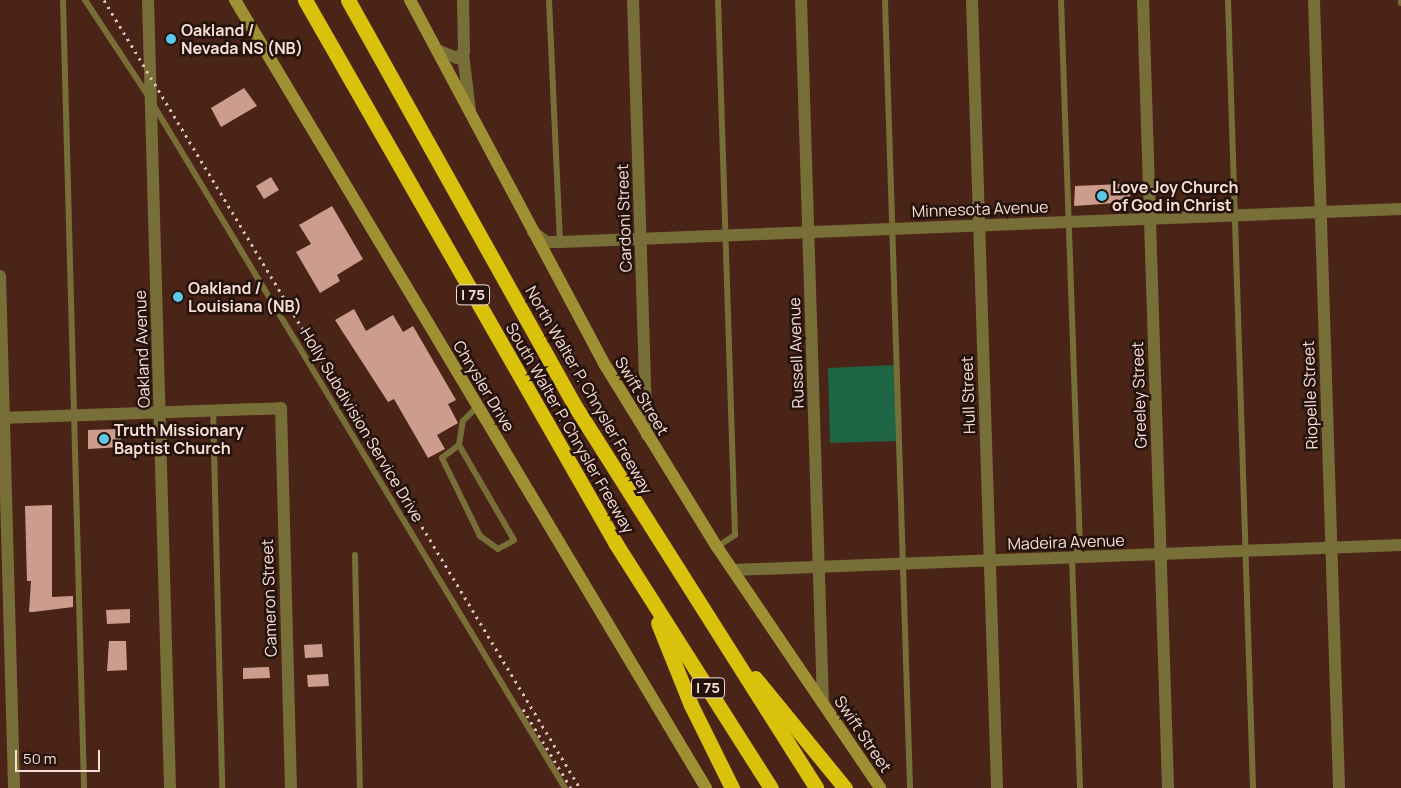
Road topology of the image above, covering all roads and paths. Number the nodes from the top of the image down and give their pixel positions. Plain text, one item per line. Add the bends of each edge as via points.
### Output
1 (63, 0) edge
2 (85, 0) edge
3 (148, 0) edge
4 (235, 0) edge
5 (305, 0) edge
6 (348, 0) edge
7 (410, 0) edge
8 (463, 0) edge
9 (548, 0) edge
10 (633, 0) edge
11 (718, 0) edge
12 (801, 0) edge
13 (884, 0) edge
14 (972, 0) edge
15 (1061, 0) edge
16 (1143, 0) edge
17 (1228, 0) edge
18 (1314, 0) edge
19 (437, 50) junction
20 (463, 54) junction
21 (151, 101) junction
22 (470, 113) junction
23 (1401, 209) edge
24 (1320, 212) junction
25 (1235, 215) junction
26 (1150, 218) junction
27 (1068, 222) junction
28 (979, 225) junction
29 (892, 228) junction
30 (533, 232) junction
31 (808, 232) junction
32 (726, 236) junction
33 (640, 239) junction
34 (560, 242) junction
35 (543, 249) junction
36 (0, 276) edge
37 (478, 406) junction
38 (213, 409) junction
39 (160, 410) junction
40 (74, 414) junction
41 (2, 418) edge
42 (647, 435) junction
43 (459, 444) junction
44 (1401, 545) edge
45 (717, 547) junction
46 (1331, 548) junction
47 (1247, 551) junction
48 (1160, 554) junction
49 (355, 555) dead end
50 (1072, 558) junction
51 (990, 561) junction
52 (905, 564) junction
53 (819, 567) junction
54 (733, 570) junction
55 (644, 589) junction
56 (725, 646) junction
57 (824, 704) junction
58 (14, 788) edge
59 (84, 788) edge
60 (170, 788) edge
61 (222, 788) edge
62 (291, 788) edge
63 (360, 788) edge
64 (565, 788) edge
65 (706, 788) edge
66 (732, 788) edge
67 (771, 788) edge
68 (816, 788) edge
69 (845, 788) edge
70 (880, 788) edge
71 (910, 788) edge
72 (997, 788) edge
73 (1080, 788) edge
74 (1168, 788) edge
75 (1253, 788) edge
76 (1339, 788) edge

1 - 40 lane
2 - 21 lane, Holly Subdivision Service Drive
3 - 21 street, Oakland Avenue
4 - 37 main road, Chrysler Drive
5 - 55 highway, South Walter P. Chrysler Freeway / I 75 via 558,446
6 - 56 highway, North Walter P. Chrysler Freeway / I 75 via 573,403
7 - 19 main road, Swift Street
8 - 20 street
9 - 34 lane
10 - 33 street, Cardoni Street
11 - 32 lane
12 - 31 street, Russell Avenue
13 - 29 lane
14 - 28 street, Hull Street
15 - 27 lane
16 - 26 street, Greeley Street
17 - 25 lane
18 - 24 street, Riopelle Street
19 - 20 street via 457,58
19 - 22 main road, Swift Street
20 - 22 street
21 - 39 street, Oakland Avenue
21 - 64 lane, Holly Subdivision Service Drive
22 - 30 main road, Swift Street
23 - 24 street, Minnesota Avenue
24 - 25 street, Minnesota Avenue
24 - 46 street, Riopelle Street
25 - 26 street, Minnesota Avenue
25 - 47 lane
26 - 27 street, Minnesota Avenue
26 - 48 street, Greeley Street
27 - 28 street, Minnesota Avenue
27 - 50 lane via 1080,547
28 - 29 street, Minnesota Avenue
28 - 51 street, Hull Street
29 - 31 street, Minnesota Avenue
29 - 52 lane
30 - 34 street, Minnesota Avenue via 547,242
30 - 35 main road, Swift Street
31 - 32 street, Minnesota Avenue
31 - 53 street, Russell Avenue
32 - 33 street, Minnesota Avenue
32 - 45 lane via 735,535
33 - 34 street, Minnesota Avenue
33 - 42 street, Cardoni Street
34 - 35 street, Minnesota Avenue
35 - 42 main road, Swift Street
36 - 41 street
37 - 43 lane via 463,421
37 - 65 main road, Chrysler Drive
38 - 39 street
38 - 61 lane
38 - 62 street, Cameron Street via 281,408
39 - 40 street
39 - 60 street, Oakland Avenue
40 - 41 street
40 - 59 lane
41 - 58 street
42 - 45 main road, Swift Street
43 - 43 lane via 514,540 498,549 480,536 442,458
44 - 46 street, Madeira Avenue
45 - 54 main road, Swift Street
46 - 47 street, Madeira Avenue
46 - 76 street, Riopelle Street
47 - 48 street, Madeira Avenue
47 - 75 lane
48 - 50 street, Madeira Avenue
48 - 74 street, Greeley Street
49 - 63 lane
50 - 51 street, Madeira Avenue
50 - 73 lane
51 - 52 street, Madeira Avenue
51 - 72 street, Hull Street
52 - 53 street, Madeira Avenue
52 - 71 lane
53 - 54 street, Madeira Avenue
53 - 57 street, Russell Avenue
54 - 57 main road, Swift Street
55 - 66 highway via 691,705
55 - 67 highway, South Walter P. Chrysler Freeway / I 75
56 - 68 highway, North Walter P. Chrysler Freeway / I 75
56 - 69 highway via 794,722
57 - 70 main road, Swift Street

